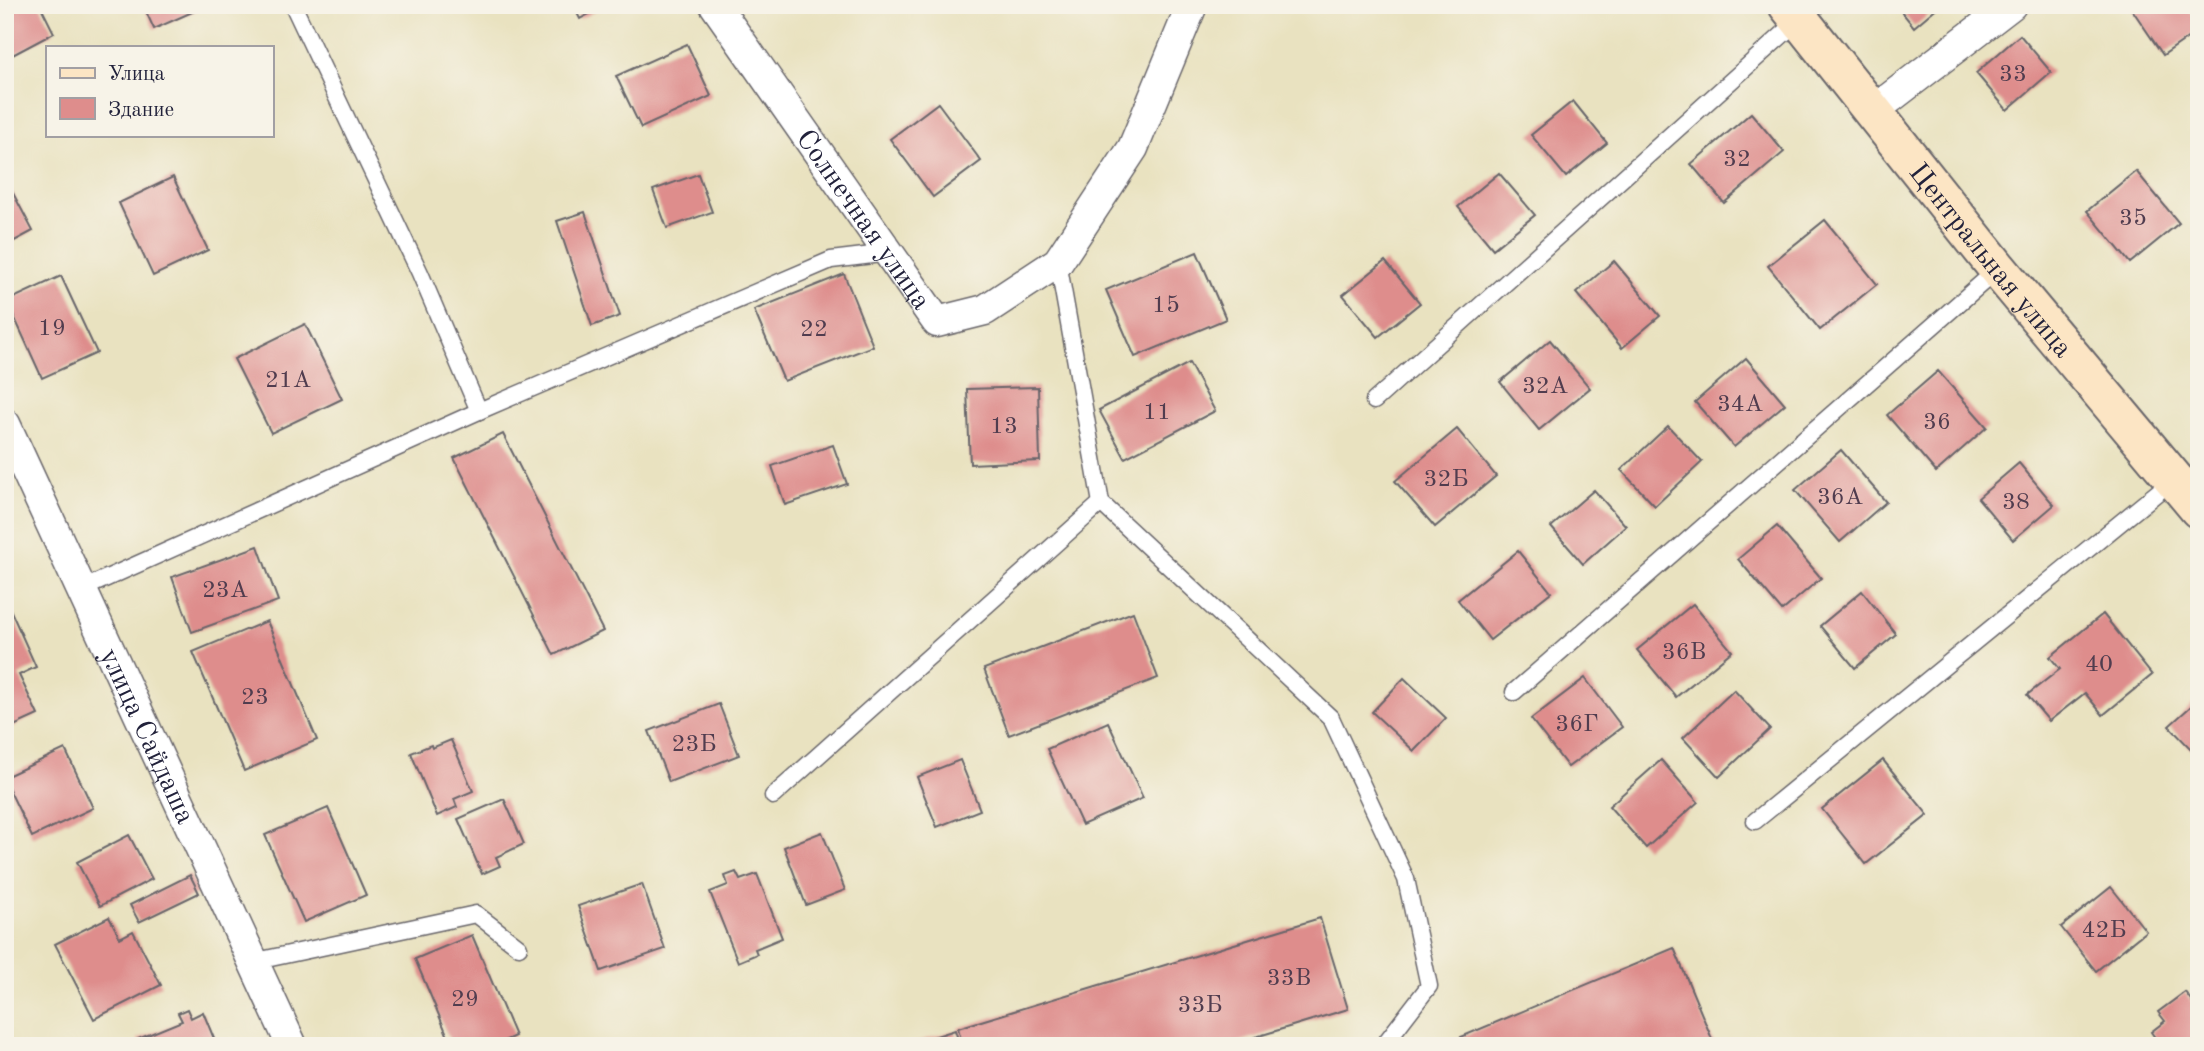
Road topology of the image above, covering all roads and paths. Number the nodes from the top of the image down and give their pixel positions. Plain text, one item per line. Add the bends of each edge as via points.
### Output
1 (293, 5) edge
2 (715, 5) edge
3 (1192, 5) edge
4 (2011, 5) edge
5 (1794, 13) edge
6 (1873, 111) junction
7 (889, 253) junction
8 (1058, 262) junction
9 (1998, 269) junction
10 (1374, 401) dead end
11 (480, 411) junction
12 (5, 424) edge
13 (2174, 479) junction
14 (1101, 503) junction
15 (2199, 509) edge
16 (80, 590) junction
17 (1514, 692) dead end
18 (773, 796) dead end
19 (1755, 821) dead end
20 (519, 947) dead end
21 (252, 962) junction
22 (292, 1046) edge
23 (1383, 1046) edge

1 - 11 lane
2 - 7 street, Солнечная улица
3 - 8 street, Солнечная улица via 1133,148
4 - 6 street
5 - 6 street, Центральная улица
5 - 10 lane
6 - 9 street, Центральная улица
7 - 8 street, Солнечная улица via 936,321 985,310
7 - 11 lane via 831,260
8 - 14 lane
9 - 13 street, Центральная улица
9 - 17 lane
11 - 16 lane
12 - 16 street, улица Сайдаша
13 - 15 street, Центральная улица
13 - 19 lane
14 - 18 lane
14 - 23 lane via 1331,718 1406,879 1429,986
16 - 21 street, улица Сайдаша
20 - 21 lane via 476,914
21 - 22 street, улица Сайдаша

